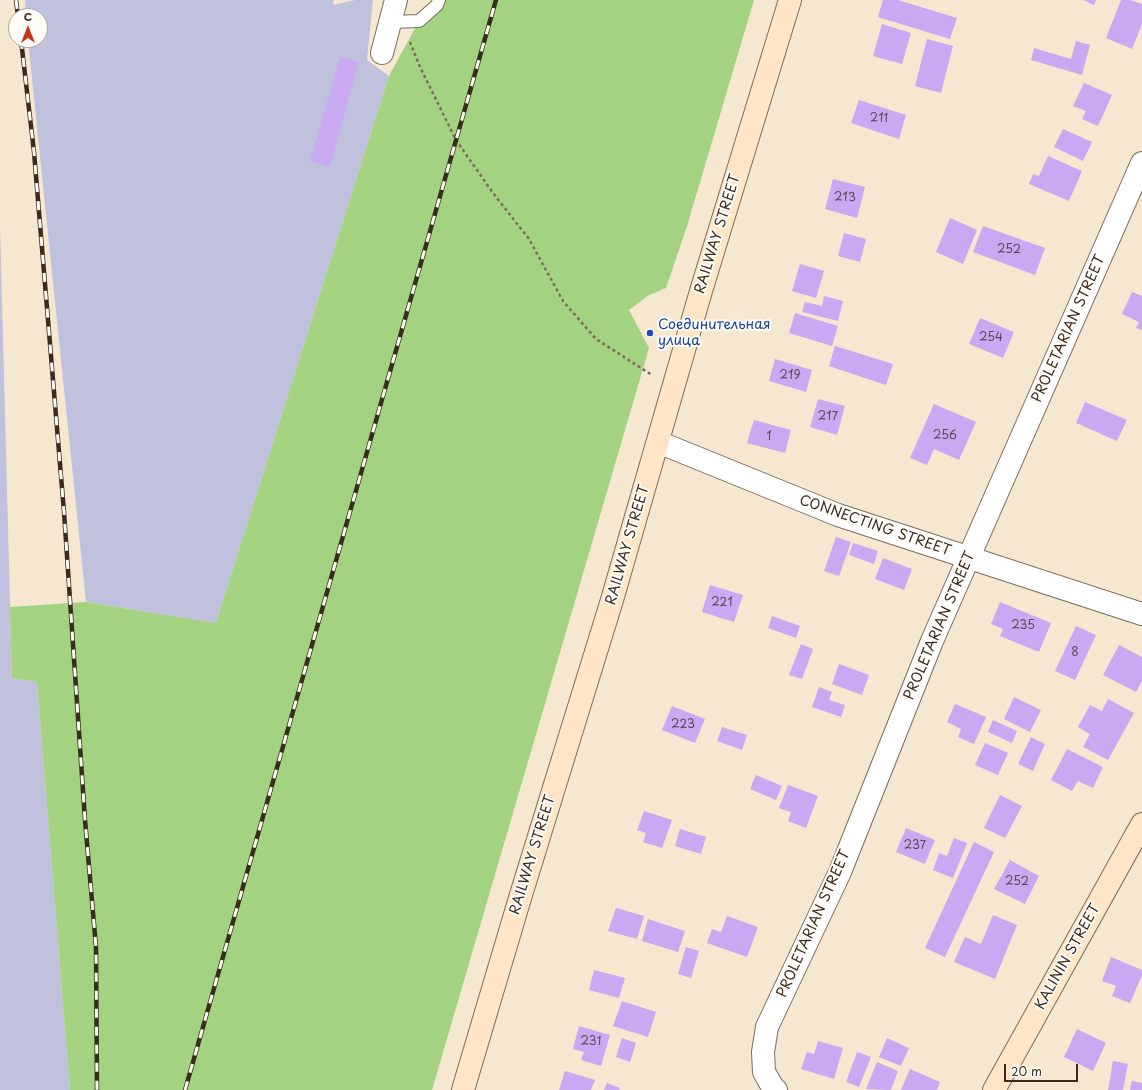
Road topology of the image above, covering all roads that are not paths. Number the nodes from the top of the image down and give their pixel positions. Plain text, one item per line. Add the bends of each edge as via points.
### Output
1 (396, 0) edge
2 (439, 0) edge
3 (790, 0) edge
4 (396, 22) junction
5 (382, 53) dead end
6 (1142, 164) edge
7 (658, 442) junction
8 (969, 558) junction
9 (1142, 614) edge
10 (1142, 824) edge
11 (463, 1090) edge
12 (776, 1090) edge
13 (994, 1090) edge

1 - 4 street
2 - 4 lane via 419,21
3 - 7 street, RAILWAY STREET via 701,291
4 - 5 street
6 - 8 street, PROLETARIAN STREET
7 - 8 street, CONNECTING STREET via 838,515
7 - 11 street, RAILWAY STREET
8 - 9 street, CONNECTING STREET
8 - 12 street, PROLETARIAN STREET via 932,641 840,872 767,1027 763,1052 764,1072
10 - 13 street, KALININ STREET

